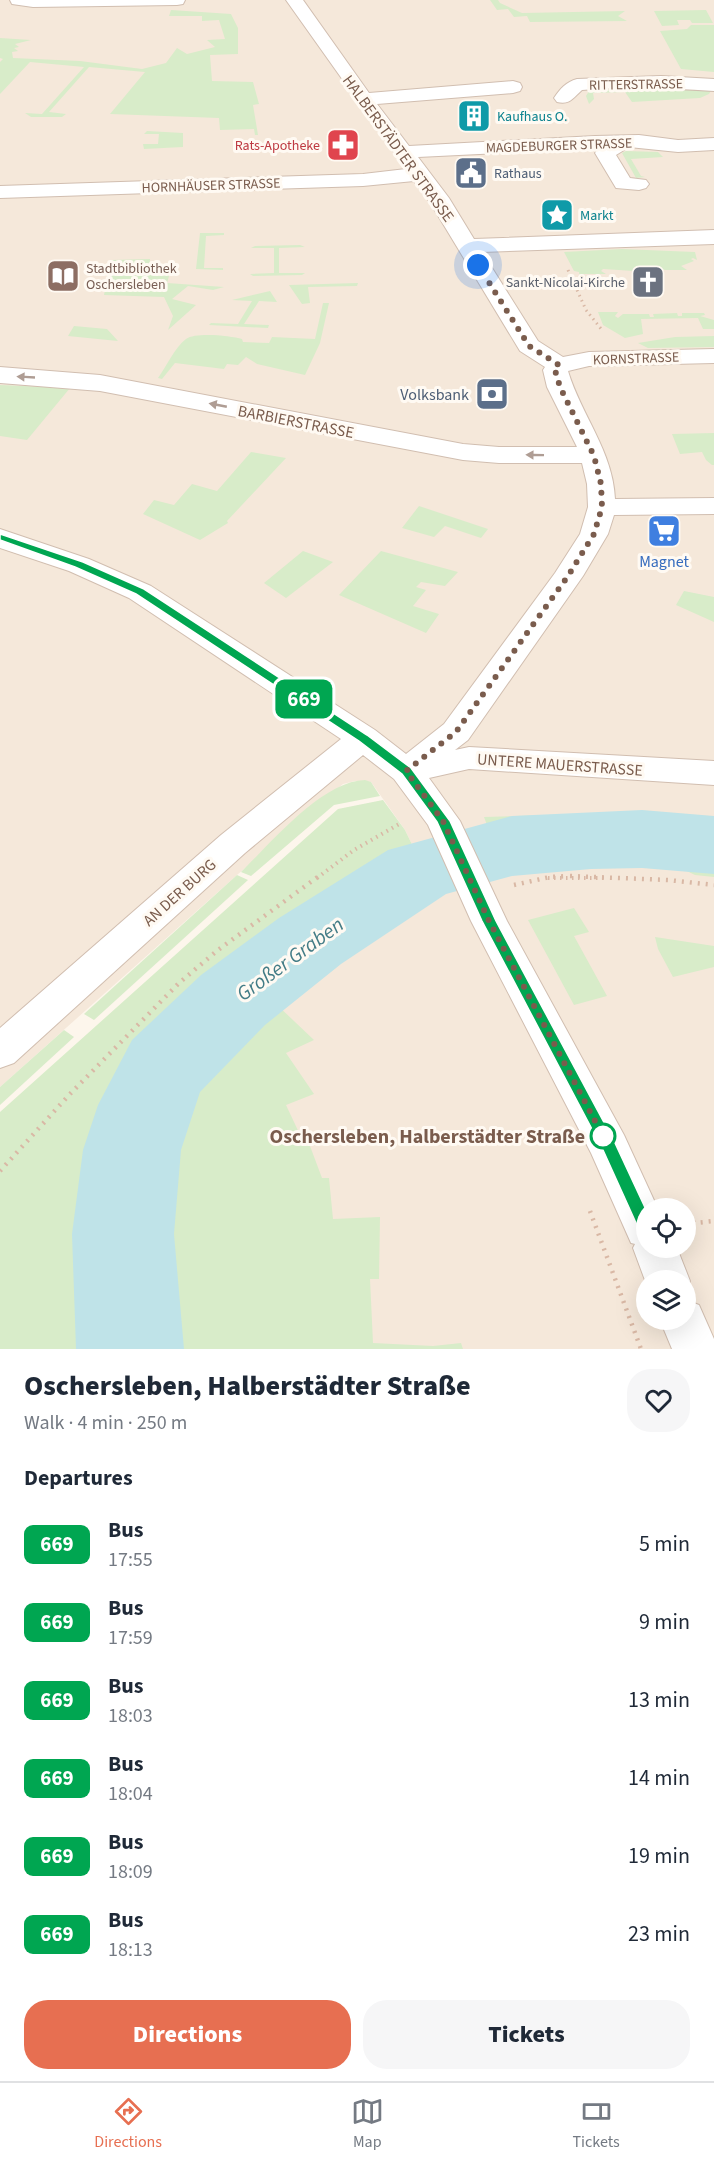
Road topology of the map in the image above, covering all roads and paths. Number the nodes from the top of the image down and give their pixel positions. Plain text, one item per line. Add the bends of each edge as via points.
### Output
1 (12, 0) edge
2 (18, 0) edge
3 (177, 0) edge
4 (294, 0) edge
5 (0, 5) edge
6 (714, 85) edge
7 (513, 87) dead end
8 (564, 98) dead end
9 (364, 99) junction
10 (624, 142) junction
11 (714, 144) edge
12 (404, 152) junction
13 (421, 174) junction
14 (631, 184) dead end
15 (0, 192) edge
16 (714, 237) edge
17 (467, 246) junction
18 (568, 269) dead end
19 (604, 331) dead end
20 (714, 356) edge
21 (559, 365) junction
22 (0, 375) edge
23 (594, 456) junction
24 (714, 506) edge
25 (602, 507) junction
26 (0, 538) edge
27 (363, 738) junction
28 (714, 773) edge
29 (409, 775) junction
30 (510, 885) dead end
31 (714, 885) edge
32 (0, 1052) edge
33 (636, 1207) edge
34 (714, 1221) edge
35 (696, 1223) edge
36 (687, 1330) edge
37 (695, 1349) edge

1 - 5 street
2 - 3 street
4 - 9 street, HALBERSTÄDTER STRASSE
6 - 8 street, RITTERSTRASSE via 600,83 577,86
7 - 9 street
9 - 12 street, HALBERSTÄDTER STRASSE
10 - 11 street, MAGDEBURGER STRASSE
10 - 12 street, MAGDEBURGER STRASSE
10 - 14 street via 605,153
12 - 13 street, HALBERSTÄDTER STRASSE
13 - 15 street, HORNHÄUSER STRASSE via 363,180
13 - 17 street, HALBERSTÄDTER STRASSE
16 - 17 street
17 - 21 street, HALBERSTÄDTER STRASSE via 529,346
18 - 19 path via 587,314
20 - 21 street, KORNSTRASSE via 589,359
21 - 23 street via 555,370 560,387
23 -> 22 street, BARBIERSTRASSE via 463,452 100,383
23 - 25 street
24 - 25 street
25 - 29 street via 594,534 568,576 456,732
26 - 27 street via 79,565 140,592
27 - 29 street
27 - 32 street, AN DER BURG via 232,844
28 - 29 street, UNTERE MAUERSTRASSE via 469,758
29 - 33 street via 443,821 489,921
30 - 31 path via 569,876
34 - 35 path
36 - 37 street

